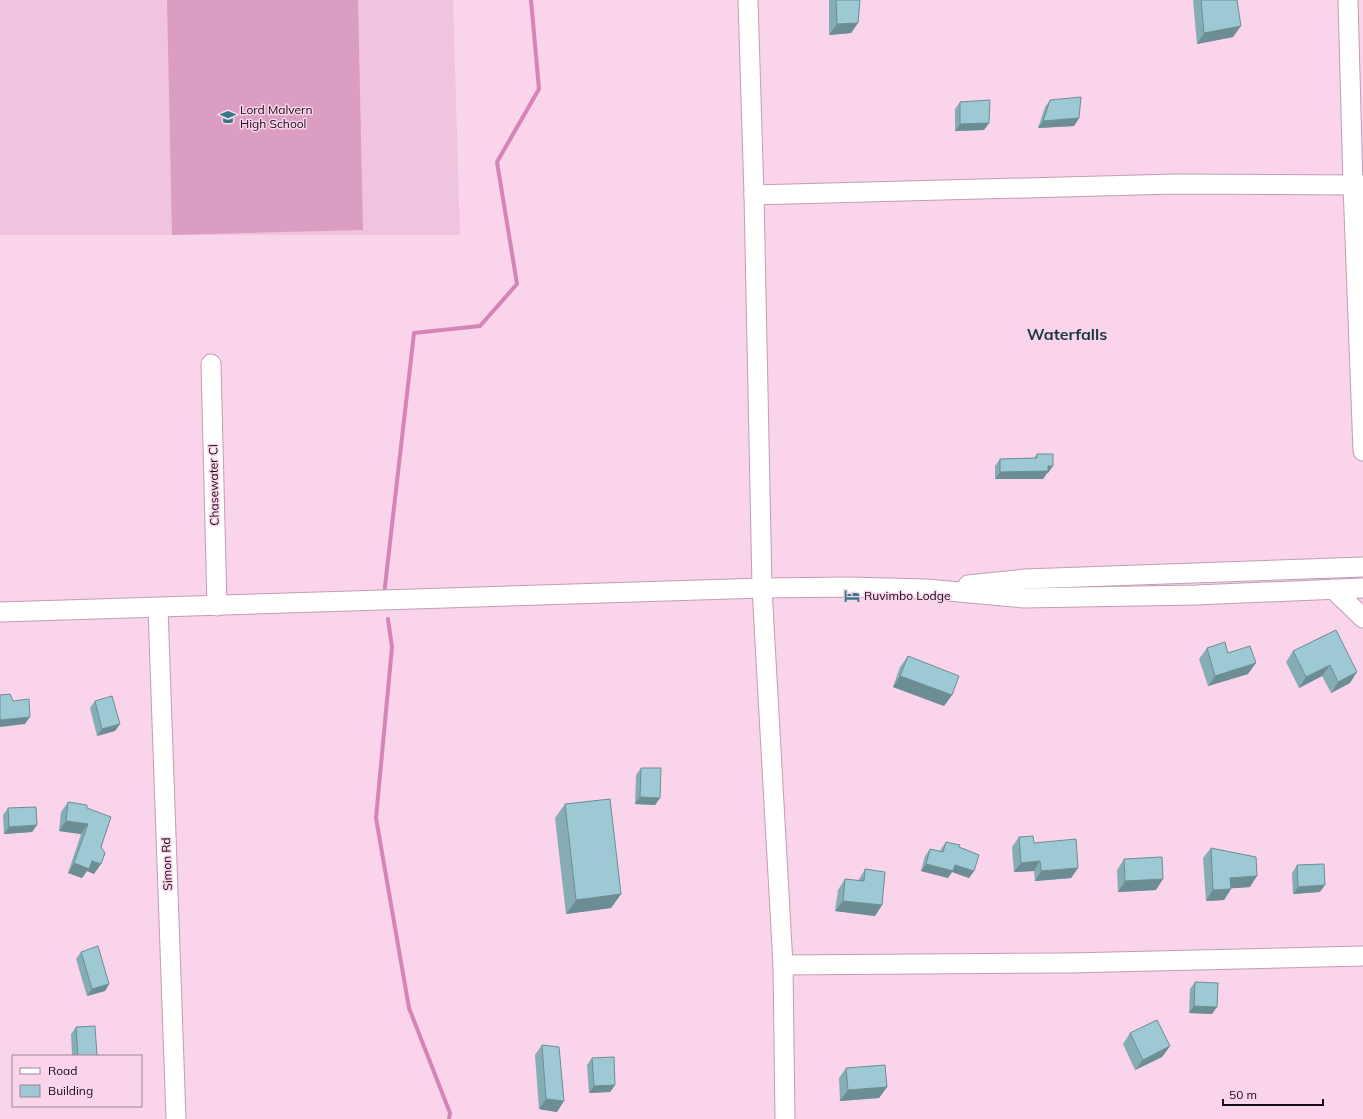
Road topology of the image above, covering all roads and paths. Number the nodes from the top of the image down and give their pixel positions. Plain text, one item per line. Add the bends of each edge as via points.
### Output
1 (748, 0) edge
2 (1348, 0) edge
3 (1358, 185) edge
4 (754, 195) junction
5 (211, 364) dead end
6 (1363, 451) edge
7 (1363, 568) edge
8 (762, 588) junction
9 (1363, 588) edge
10 (927, 589) junction
11 (1333, 589) junction
12 (217, 606) junction
13 (158, 608) junction
14 (0, 612) edge
15 (1363, 618) edge
16 (1363, 956) edge
17 (783, 965) junction
18 (176, 1119) edge
19 (785, 1119) edge

1 - 4 street
2 - 3 street
3 - 4 street via 1175,184
3 - 6 street
4 - 8 street
5 - 12 street, Chasewater Cl
7 - 10 street via 1025,579
8 - 10 street
8 - 12 street
8 - 17 street
9 - 11 street
10 - 11 street via 1024,598 1196,595
11 - 15 street
12 - 13 street
13 - 14 street
13 - 18 street, Simon Rd
16 - 17 street via 1069,963
17 - 19 street

